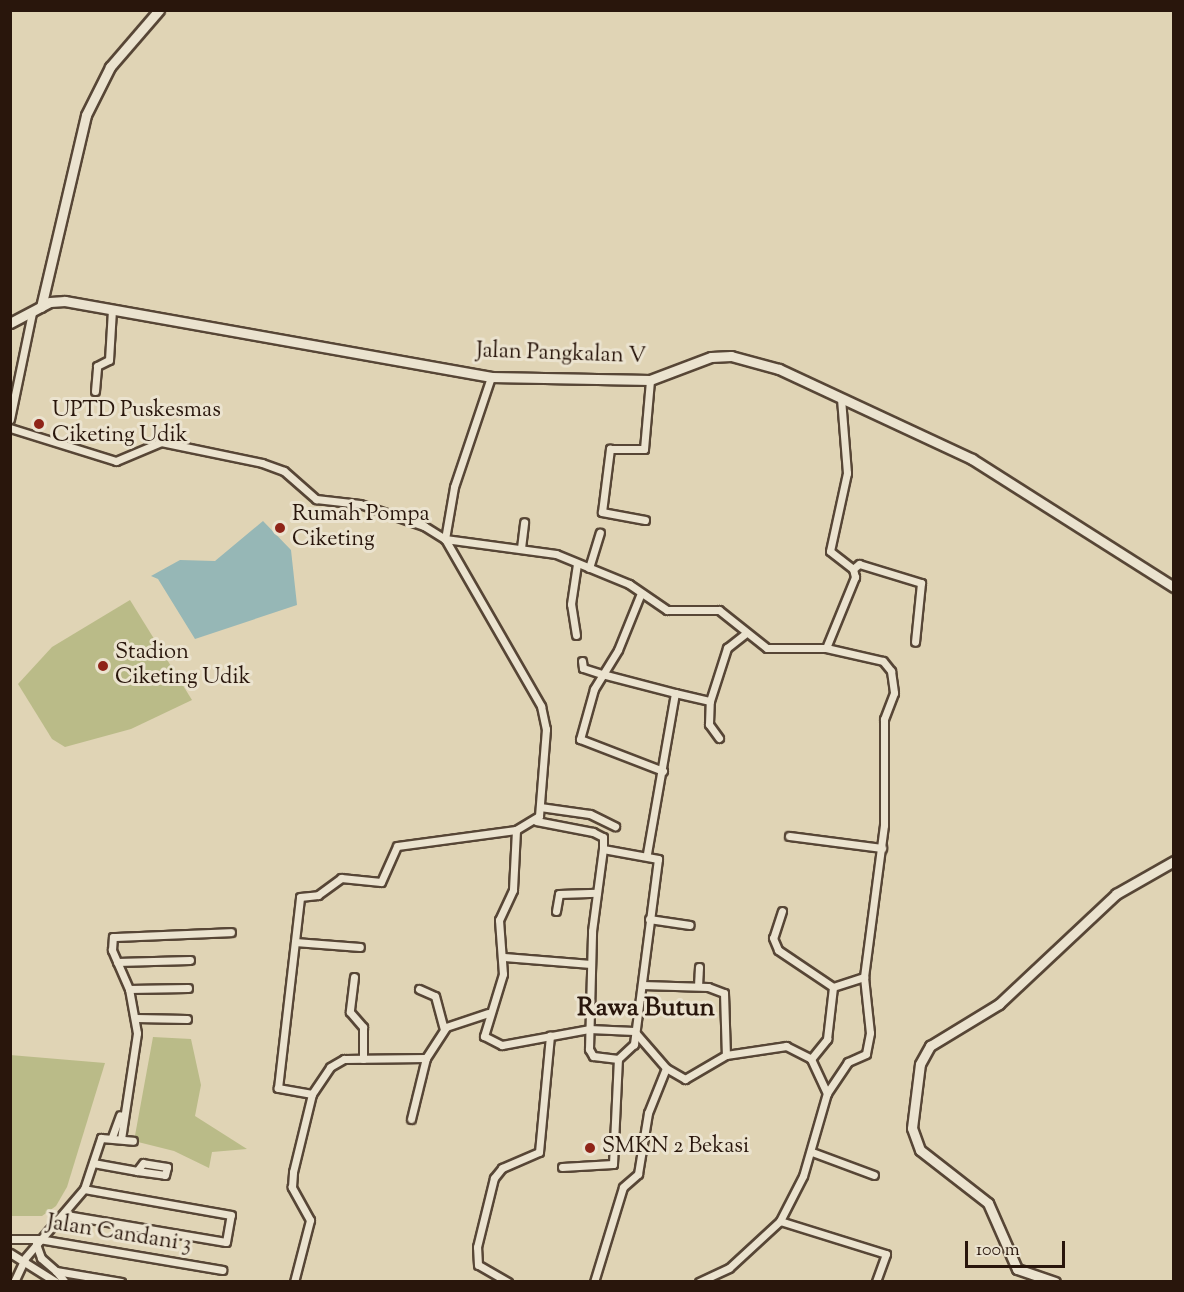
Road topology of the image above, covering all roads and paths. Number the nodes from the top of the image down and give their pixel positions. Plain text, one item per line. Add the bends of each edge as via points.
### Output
1 (159, 10) edge
2 (41, 306) junction
3 (112, 309) junction
4 (32, 312) junction
5 (10, 323) edge
6 (491, 377) junction
7 (650, 380) junction
8 (95, 392) dead end
9 (841, 399) junction
10 (10, 419) edge
11 (10, 428) edge
12 (645, 520) dead end
13 (524, 522) dead end
14 (600, 533) dead end
15 (445, 539) junction
16 (521, 548) junction
17 (577, 564) junction
18 (589, 568) junction
19 (853, 569) junction
20 (1173, 587) edge
21 (641, 593) junction
22 (745, 634) junction
23 (576, 635) dead end
24 (915, 642) dead end
25 (826, 648) junction
26 (582, 661) dead end
27 (602, 674) junction
28 (675, 693) junction
29 (710, 701) junction
30 (719, 738) dead end
31 (663, 771) junction
32 (540, 807) junction
33 (592, 815) junction
34 (536, 821) junction
35 (615, 825) dead end
36 (516, 830) junction
37 (593, 832) junction
38 (789, 836) dead end
39 (882, 848) junction
40 (603, 849) junction
41 (647, 854) junction
42 (1173, 861) edge
43 (597, 893) junction
44 (556, 911) dead end
45 (782, 911) dead end
46 (649, 919) junction
47 (690, 925) dead end
48 (231, 932) dead end
49 (295, 942) junction
50 (360, 946) dead end
51 (504, 957) junction
52 (190, 960) dead end
53 (117, 962) junction
54 (591, 964) junction
55 (699, 967) dead end
56 (354, 977) dead end
57 (864, 977) junction
58 (642, 986) junction
59 (698, 986) junction
60 (834, 987) junction
61 (188, 988) dead end
62 (129, 989) junction
63 (419, 989) dead end
64 (488, 1013) junction
65 (136, 1018) junction
66 (187, 1019) dead end
67 (444, 1029) junction
68 (589, 1029) junction
69 (634, 1031) junction
70 (550, 1036) junction
71 (726, 1054) junction
72 (426, 1058) junction
73 (363, 1059) junction
74 (618, 1059) junction
75 (811, 1059) junction
76 (666, 1068) junction
77 (827, 1093) junction
78 (312, 1094) junction
79 (123, 1104) junction
80 (411, 1119) dead end
81 (108, 1137) junction
82 (121, 1139) junction
83 (133, 1141) dead end
84 (812, 1152) junction
85 (93, 1163) junction
86 (562, 1167) dead end
87 (137, 1171) dead end
88 (874, 1175) dead end
89 (84, 1189) junction
90 (66, 1215) junction
91 (780, 1221) junction
92 (10, 1239) edge
93 (38, 1241) junction
94 (10, 1253) edge
95 (25, 1258) junction
96 (222, 1270) dead end
97 (56, 1271) junction
98 (14, 1281) edge
99 (56, 1281) edge
100 (65, 1281) edge
101 (121, 1281) edge
102 (294, 1281) edge
103 (508, 1281) edge
104 (594, 1281) edge
105 (699, 1281) edge
106 (876, 1281) edge
107 (1055, 1281) edge

1 - 2 street via 110,67 86,115
2 - 3 street, Jalan Pangkalan V via 65,301
2 - 4 street, Jalan Pangkalan V
3 - 6 street, Jalan Pangkalan V
3 - 8 street via 109,360 97,366
4 - 5 street, Jalan Pangkalan V
4 - 10 street
6 - 7 street, Jalan Pangkalan V
6 - 15 street via 454,487
7 - 9 street, Jalan Pangkalan V via 703,360 731,356 779,369
7 - 12 street via 644,449 610,449 602,512
9 - 19 street via 846,414 845,484 831,550
9 - 20 street, Jalan Pangkalan V via 972,459
11 - 15 street via 116,461 160,442 243,458 284,471 316,499 360,504 424,526
13 - 16 street
14 - 18 street
15 - 16 street
15 - 32 street via 544,713
16 - 17 street
17 - 18 street
17 - 23 street via 572,604
18 - 21 street
19 - 24 street via 859,564 921,583
19 - 25 street via 854,589
21 - 22 street via 667,610 719,610
21 - 27 street
22 - 25 street via 767,648
22 - 29 street via 727,648
25 - 39 street via 883,662 891,671 894,693 884,719 880,762
26 - 27 street via 583,668
27 - 28 street
27 - 31 street via 581,727 581,742 624,753
28 - 29 street
28 - 31 street
29 - 30 street via 711,732
31 - 41 street
32 - 33 street
32 - 34 street
33 - 35 street
33 - 37 street
34 - 36 street
34 - 37 street
36 - 49 street via 397,846 381,882 341,878 318,895 300,897
36 - 51 street via 513,890 499,920
37 - 40 street via 603,837
38 - 39 street
39 - 57 street
40 - 41 street
40 - 43 street
41 - 46 street via 658,865
42 - 107 street via 1116,894 1006,998 930,1046 920,1064 912,1128 920,1150 988,1203 1017,1269
43 - 44 street via 559,894
43 - 54 street
45 - 60 street via 772,938 778,950
46 - 47 street
46 - 58 street
48 - 53 street via 119,933 112,950
49 - 50 street
49 - 78 street via 278,1088
51 - 54 street
51 - 64 street
52 - 53 street
53 - 62 street
54 - 68 street
55 - 59 street
56 - 73 street via 350,1012 363,1027
57 - 60 street
57 - 77 street via 870,1033 867,1054 848,1062
58 - 59 street
58 - 69 street
59 - 71 street via 724,993
60 - 75 street via 828,1039
61 - 62 street
62 - 65 street
63 - 67 street via 435,996
64 - 67 street
64 - 70 street via 484,1033 490,1042
65 - 66 street
65 - 79 street
67 - 72 street
68 - 69 street
68 - 70 street
68 - 74 street via 591,1055
69 - 74 street via 631,1051
69 - 76 street
70 - 103 street via 539,1152 502,1168 494,1178 477,1247 478,1265
71 - 75 street via 786,1046
71 - 76 street via 694,1079 681,1079
72 - 73 street
72 - 80 street
73 - 78 street via 330,1067
74 - 86 street via 613,1164
75 - 77 street
76 - 104 street via 648,1113 638,1174 623,1187
77 - 84 street
78 - 102 street via 292,1172 292,1187 310,1220
79 - 81 street
79 - 82 street
81 - 82 street
81 - 85 street
82 - 83 street
84 - 88 street
84 - 91 street
85 - 87 street
85 - 89 street
89 - 90 street
89 - 90 street via 231,1215 226,1242
90 - 93 street
91 - 105 street via 729,1268
91 - 106 street via 886,1254
92 - 93 street, Jalan Candani 3
93 - 95 street
93 - 96 street, Jalan Candani 3
93 - 97 street via 41,1258
94 - 95 street
95 - 98 street
95 - 99 street
97 - 100 street
97 - 101 street

